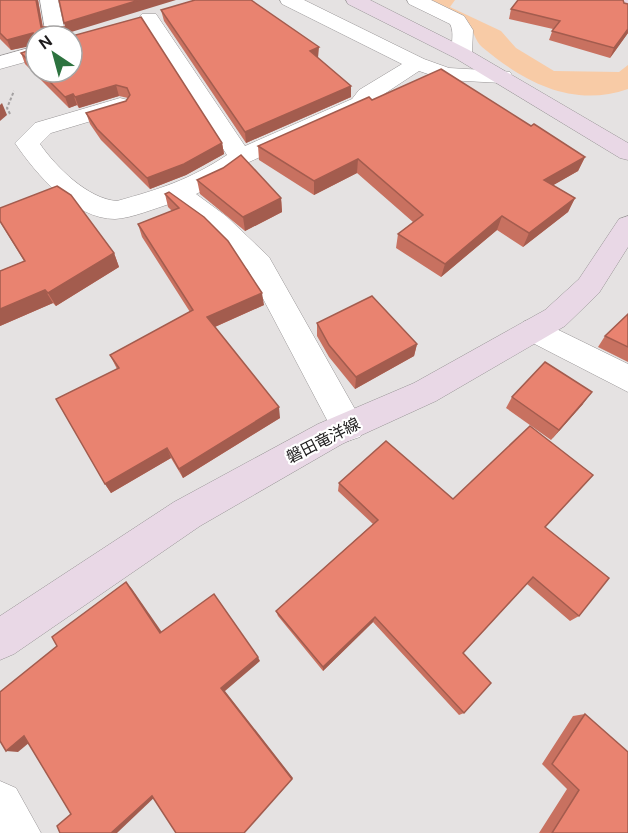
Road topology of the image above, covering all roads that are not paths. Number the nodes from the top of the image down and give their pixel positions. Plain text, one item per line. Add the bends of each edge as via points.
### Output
1 (49, 0) edge
2 (289, 0) edge
3 (355, 0) edge
4 (416, 0) edge
5 (171, 10) edge
6 (149, 18) junction
7 (54, 24) edge
8 (127, 24) edge
9 (462, 54) junction
10 (24, 56) edge
11 (0, 63) edge
12 (417, 63) junction
13 (502, 77) junction
14 (120, 105) edge
15 (628, 153) edge
16 (240, 157) junction
17 (177, 193) junction
18 (628, 225) edge
19 (534, 330) junction
20 (628, 379) edge
21 (348, 427) junction
22 (0, 640) edge
23 (0, 804) edge
24 (17, 833) edge

1 - 7 street
2 - 12 street
3 - 9 main road
4 - 9 street via 457,20 463,30
5 - 6 street
6 - 8 street
6 - 16 street
9 - 13 main road
10 - 11 street
12 - 13 street via 446,74
12 - 16 street via 367,95 360,104
13 - 15 main road
14 - 17 street via 43,128 27,142 62,185 103,209 117,210
16 - 17 street
17 - 21 street via 217,222 259,264
18 - 19 main road, 磐田竜洋線 via 589,286 555,318
19 - 20 street
19 - 21 main road, 磐田竜洋線 via 425,392
21 - 22 main road, 磐田竜洋線 via 187,514
23 - 24 street

